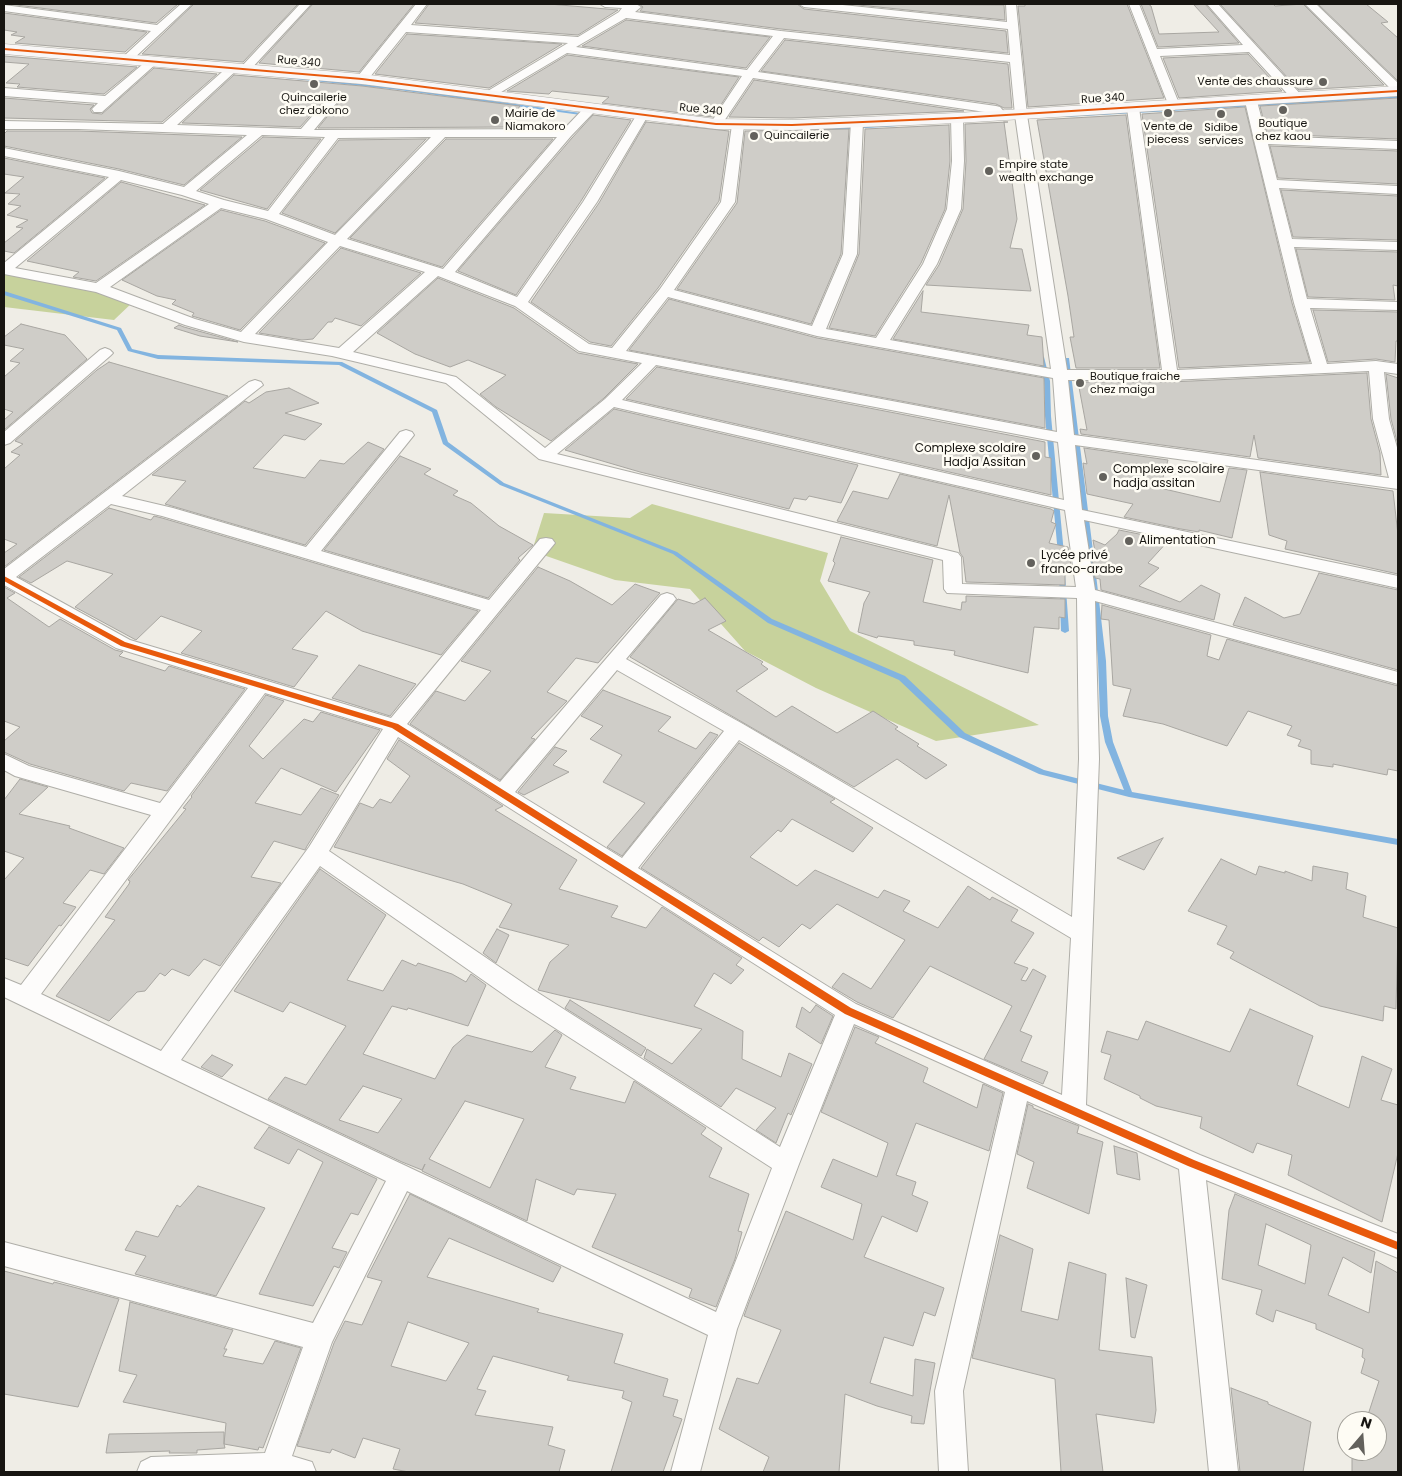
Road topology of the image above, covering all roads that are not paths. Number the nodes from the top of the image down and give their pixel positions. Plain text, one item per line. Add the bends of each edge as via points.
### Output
1 (32, 4) edge
2 (187, 4) edge
3 (306, 4) edge
4 (422, 4) edge
5 (605, 4) edge
6 (642, 4) edge
7 (804, 4) edge
8 (1011, 4) edge
9 (1134, 4) edge
10 (1212, 4) edge
11 (1310, 4) edge
12 (4, 8) edge
13 (627, 8) edge
14 (902, 9) edge
15 (22, 10) junction
16 (1013, 26) junction
17 (403, 28) junction
18 (159, 29) junction
19 (781, 34) junction
20 (579, 40) junction
21 (1253, 48) junction
22 (4, 49) edge
23 (565, 49) junction
24 (1153, 53) junction
25 (128, 58) junction
26 (1016, 59) junction
27 (153, 61) junction
28 (240, 68) junction
29 (750, 74) junction
30 (362, 79) junction
31 (1398, 90) edge
32 (4, 92) edge
33 (487, 95) junction
34 (1298, 98) junction
35 (108, 100) junction
36 (333, 100) dead end
37 (1250, 101) junction
38 (1174, 106) junction
39 (591, 108) junction
40 (1132, 108) junction
41 (643, 114) junction
42 (1001, 115) junction
43 (1021, 115) junction
44 (957, 118) junction
45 (857, 122) junction
46 (716, 124) junction
47 (738, 124) junction
48 (4, 125) edge
49 (78, 126) junction
50 (165, 129) junction
51 (258, 132) junction
52 (442, 133) junction
53 (566, 133) junction
54 (304, 134) junction
55 (334, 134) junction
56 (1260, 140) junction
57 (1398, 145) edge
58 (4, 152) edge
59 (119, 175) junction
60 (1272, 184) junction
61 (1398, 190) edge
62 (187, 192) junction
63 (220, 203) junction
64 (271, 216) junction
65 (338, 241) junction
66 (1287, 243) junction
67 (1398, 246) edge
68 (4, 270) edge
69 (441, 272) junction
70 (99, 288) junction
71 (665, 292) junction
72 (520, 303) junction
73 (1301, 303) junction
74 (1398, 306) edge
75 (817, 332) junction
76 (244, 337) junction
77 (880, 344) junction
78 (105, 353) dead end
79 (616, 353) junction
80 (343, 354) junction
81 (653, 360) junction
82 (1376, 366) junction
83 (1321, 368) junction
84 (1398, 369) edge
85 (1060, 375) junction
86 (1170, 375) junction
87 (255, 385) dead end
88 (611, 402) junction
89 (406, 436) dead end
90 (1066, 438) junction
91 (4, 440) edge
92 (545, 456) junction
93 (1398, 479) edge
94 (1398, 484) edge
95 (110, 498) junction
96 (1074, 510) junction
97 (546, 543) dead end
98 (310, 554) junction
99 (4, 578) edge
100 (1398, 582) edge
101 (1086, 593) junction
102 (667, 599) dead end
103 (492, 607) junction
104 (615, 661) junction
105 (1398, 678) edge
106 (260, 686) junction
107 (394, 726) junction
108 (736, 729) junction
109 (4, 761) edge
110 (502, 793) junction
111 (166, 812) junction
112 (317, 853) junction
113 (625, 870) junction
114 (1082, 934) junction
115 (14, 992) edge
116 (848, 1011) junction
117 (165, 1064) junction
118 (1018, 1087) junction
119 (1074, 1110) junction
120 (1192, 1163) junction
121 (786, 1164) junction
122 (401, 1176) junction
123 (1398, 1237) edge
124 (1398, 1246) edge
125 (4, 1254) edge
126 (722, 1329) junction
127 (320, 1338) junction
128 (274, 1467) junction
129 (151, 1472) edge
130 (302, 1472) edge
131 (686, 1472) edge
132 (953, 1472) edge
133 (1224, 1472) edge

1 - 15 street
2 - 18 street
3 - 28 street
4 - 17 street
5 - 13 street
6 - 13 street
7 - 14 street
8 - 16 street
9 - 24 street
10 - 21 street
11 - 31 street
12 - 15 street
13 - 19 street
13 - 20 street
14 - 16 street
15 - 18 street
16 - 26 street
17 - 20 street
17 - 30 street
18 - 25 street
19 - 26 street
19 - 29 street
20 - 23 street
21 - 24 street
21 - 34 street
22 - 25 street, Rue 340
23 - 29 street
23 - 33 street
24 - 38 street
25 - 27 street, Rue 340
26 - 43 street
27 - 28 street, Rue 340
27 - 35 street
28 - 30 street, Rue 340
28 - 50 street
29 - 42 street via 996,110
29 - 46 street
30 - 33 street, Rue 340
31 - 34 street, Rue 340
32 - 35 street
33 - 39 street, Rue 340
34 - 37 street, Rue 340
35 - 49 street
36 - 54 street
37 - 38 street, Rue 340
37 - 56 street
38 - 40 street, Rue 340
39 - 41 street, Rue 340
39 - 53 street
40 - 43 street, Rue 340
40 - 86 street
41 - 46 street, Rue 340
41 - 72 street via 590,202
42 - 43 street, Rue 340
42 - 44 street, Rue 340
43 - 85 street
44 - 45 street, Rue 340
44 - 77 street via 954,209 930,264
45 - 47 street, Rue 340
45 - 75 street via 850,254
46 - 47 street, Rue 340
47 - 71 street via 728,202
48 - 49 street
49 - 50 street
50 - 51 street
51 - 54 street
51 - 62 street
52 - 53 street
52 - 55 street
52 - 65 street
53 - 69 street
54 - 55 street
55 - 64 street
56 - 57 street
56 - 60 street
58 - 59 street
59 - 62 street
59 - 68 street
60 - 61 street
60 - 66 street
62 - 63 street
63 - 64 street
63 - 70 street
64 - 65 street
65 - 69 street
65 - 76 street
66 - 67 street
66 - 73 street
68 - 70 street
69 - 72 street
69 - 80 street
70 - 76 street via 190,322
71 - 75 street
71 - 79 street
72 - 79 street via 584,348
73 - 74 street
73 - 83 street
75 - 77 street
76 - 80 street
77 - 85 street
78 - 91 street
79 - 81 street
80 - 92 street via 451,380
81 - 88 street
81 - 90 street
82 - 83 street
82 - 84 street
82 - 93 street via 1381,419
83 - 86 street
85 - 86 street
85 - 90 street
87 - 95 street
88 - 92 street
88 - 96 street
89 - 98 street
90 - 94 street
90 - 96 street
92 - 101 street via 952,557 952,589
95 - 98 street
95 - 99 street
96 - 100 street
96 - 101 street
97 - 103 street
98 - 103 street
99 - 106 street via 122,644
101 - 105 street
101 - 114 street via 1088,759
102 - 104 street
103 - 107 street
104 - 108 street
104 - 110 street
106 - 107 street
106 - 111 street
107 - 110 street
107 - 112 street
108 - 113 street
108 - 114 street
109 - 111 street via 22,771
110 - 113 street
111 - 115 street
112 - 117 street
112 - 121 street via 521,994
113 - 116 street
114 - 119 street
115 - 117 street
116 - 118 street
116 - 121 street
117 - 122 street
118 - 119 street
118 - 132 street via 949,1391
119 - 120 street
120 - 124 street
120 - 133 street
121 - 126 street
122 - 126 street
122 - 127 street
123 - 124 street
125 - 127 street
126 - 131 street
127 - 128 street
128 - 129 street
128 - 130 street

